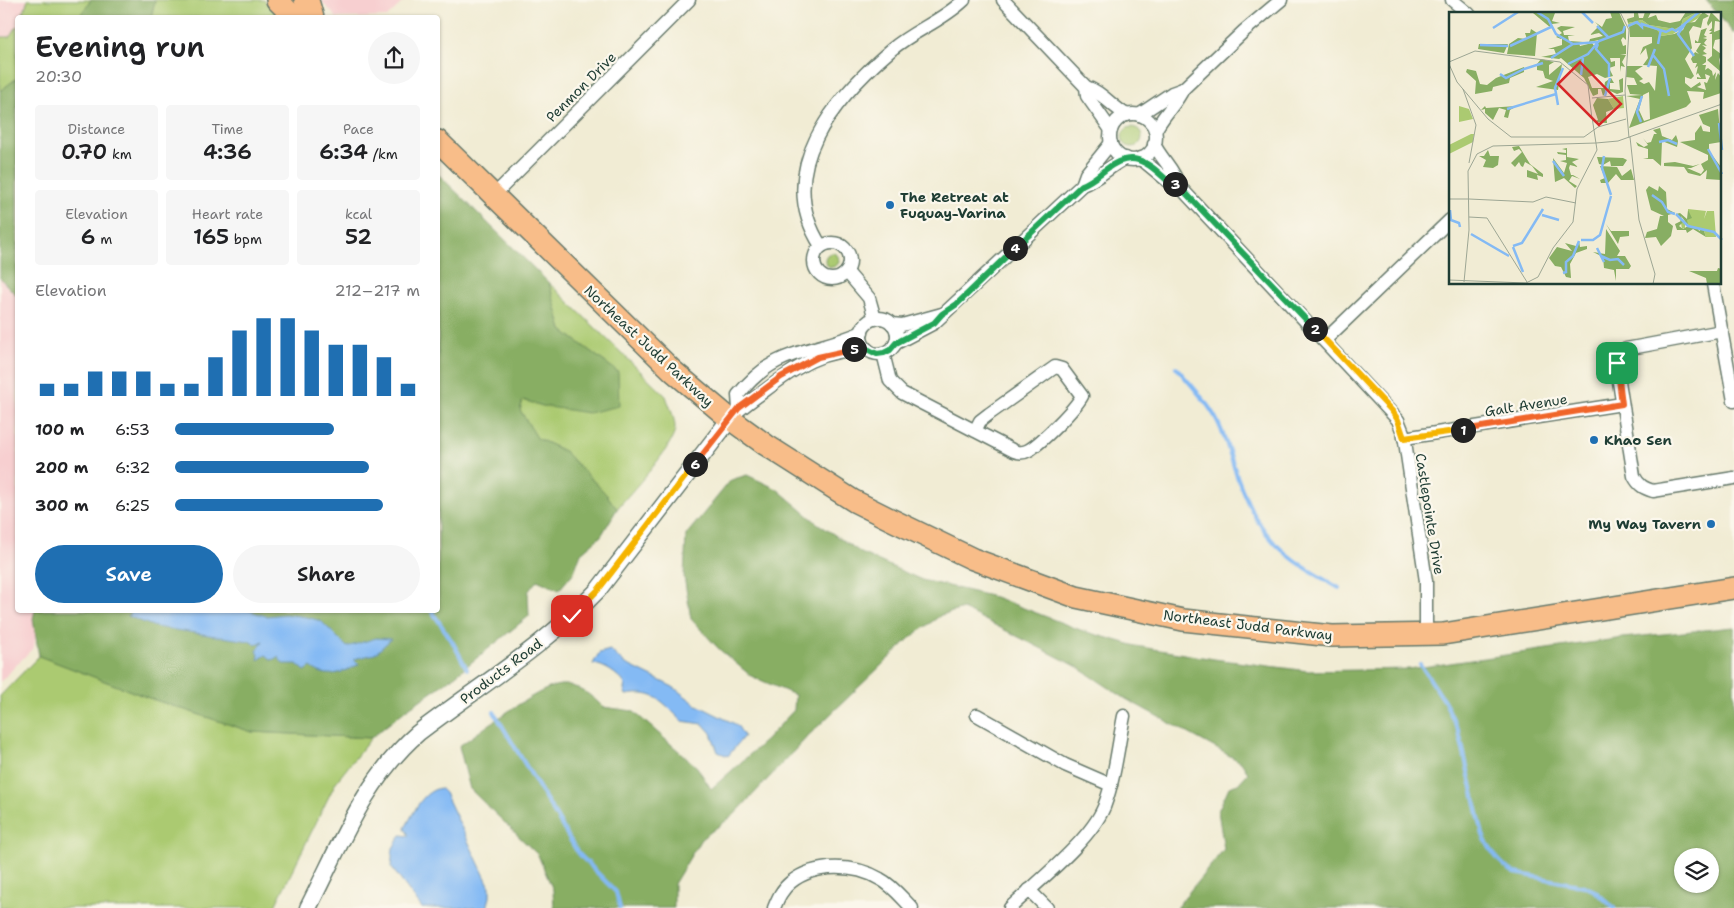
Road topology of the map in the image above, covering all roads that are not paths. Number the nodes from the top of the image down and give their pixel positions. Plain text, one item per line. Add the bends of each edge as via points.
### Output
1 (276, 0) edge
2 (305, 0) edge
3 (689, 0) edge
4 (964, 0) edge
5 (1004, 0) edge
6 (1281, 0) edge
7 (1452, 0) edge
8 (1467, 12) edge
9 (292, 15) edge
10 (312, 15) edge
11 (1086, 87) junction
12 (1183, 89) junction
13 (1133, 115) junction
14 (1111, 130) junction
15 (1155, 130) junction
16 (440, 143) edge
17 (1111, 144) junction
18 (1154, 144) junction
19 (1126, 158) junction
20 (1140, 158) junction
21 (1082, 185) junction
22 (1179, 186) junction
23 (494, 195) junction
24 (1449, 221) edge
25 (821, 246) junction
26 (847, 272) junction
27 (1713, 285) edge
28 (942, 314) junction
29 (875, 319) junction
30 (892, 324) junction
31 (1722, 331) junction
32 (862, 332) junction
33 (1325, 340) junction
34 (896, 343) junction
35 (867, 349) junction
36 (882, 353) junction
37 (1734, 401) edge
38 (1622, 404) junction
39 (734, 414) junction
40 (975, 432) junction
41 (1404, 438) junction
42 (1734, 478) edge
43 (1734, 588) edge
44 (1426, 634) junction
45 (977, 715) dead end
46 (1124, 716) dead end
47 (1111, 785) junction
48 (1029, 890) junction
49 (308, 908) edge
50 (774, 908) edge
51 (912, 908) edge
52 (1010, 908) edge
53 (1047, 908) edge

1 - 9 highway
2 - 10 highway
3 - 23 street, Penmon Drive
4 - 25 street via 942,19 891,50 824,121 808,159 804,179 810,226
5 - 11 street
6 - 12 street
7 - 8 street
11 - 13 street via 1094,89 1106,102
11 - 14 street via 1087,96
12 - 13 street
12 - 15 street
13 - 14 street via 1117,120
13 - 15 street via 1148,119
14 - 17 street
15 - 18 street
16 - 23 highway, Northeast Judd Parkway
17 - 19 street
17 - 21 street via 1086,174
18 - 20 street
18 - 22 street, Castlepointe Drive via 1176,175
19 - 20 street
19 - 21 street
20 - 22 street, Castlepointe Drive via 1169,182
21 - 28 street via 957,304
22 - 33 street, Castlepointe Drive
23 - 39 highway, Northeast Judd Parkway via 673,371
24 - 33 street
25 - 26 street via 831,242 846,248 851,258
25 - 26 street via 814,262 818,273 835,279
26 - 29 street via 869,298
27 - 31 street
28 - 30 street via 902,325
28 - 34 street via 934,323
29 - 30 street via 884,319
29 - 32 street via 867,323
30 - 34 street via 896,330
31 - 37 street
31 - 38 street via 1626,349 1617,363
32 - 35 street via 862,342
32 - 39 street via 776,360 738,395
33 - 41 street, Castlepointe Drive via 1392,411
34 - 36 street
35 - 36 street
35 - 39 street via 833,352 798,366
36 - 40 street via 894,386
38 - 41 street, Galt Avenue
38 - 42 street via 1634,476 1643,488 1653,491 1674,489
39 - 44 highway, Northeast Judd Parkway via 854,501 973,559 1076,597 1182,620 1332,636
39 - 49 street, Products Road via 585,604 560,627 418,733 393,758 360,805
40 - 40 street via 1014,452 1029,450 1077,406 1082,396 1062,370 1055,366 980,421
41 - 44 street, Castlepointe Drive via 1426,581
43 - 44 highway, Northeast Judd Parkway via 1443,634
45 - 47 street via 1065,765
46 - 47 street
47 - 48 street via 1090,830
48 - 52 street
48 - 53 street
50 - 51 street via 781,892 791,882 820,870 838,868 853,869 880,879

